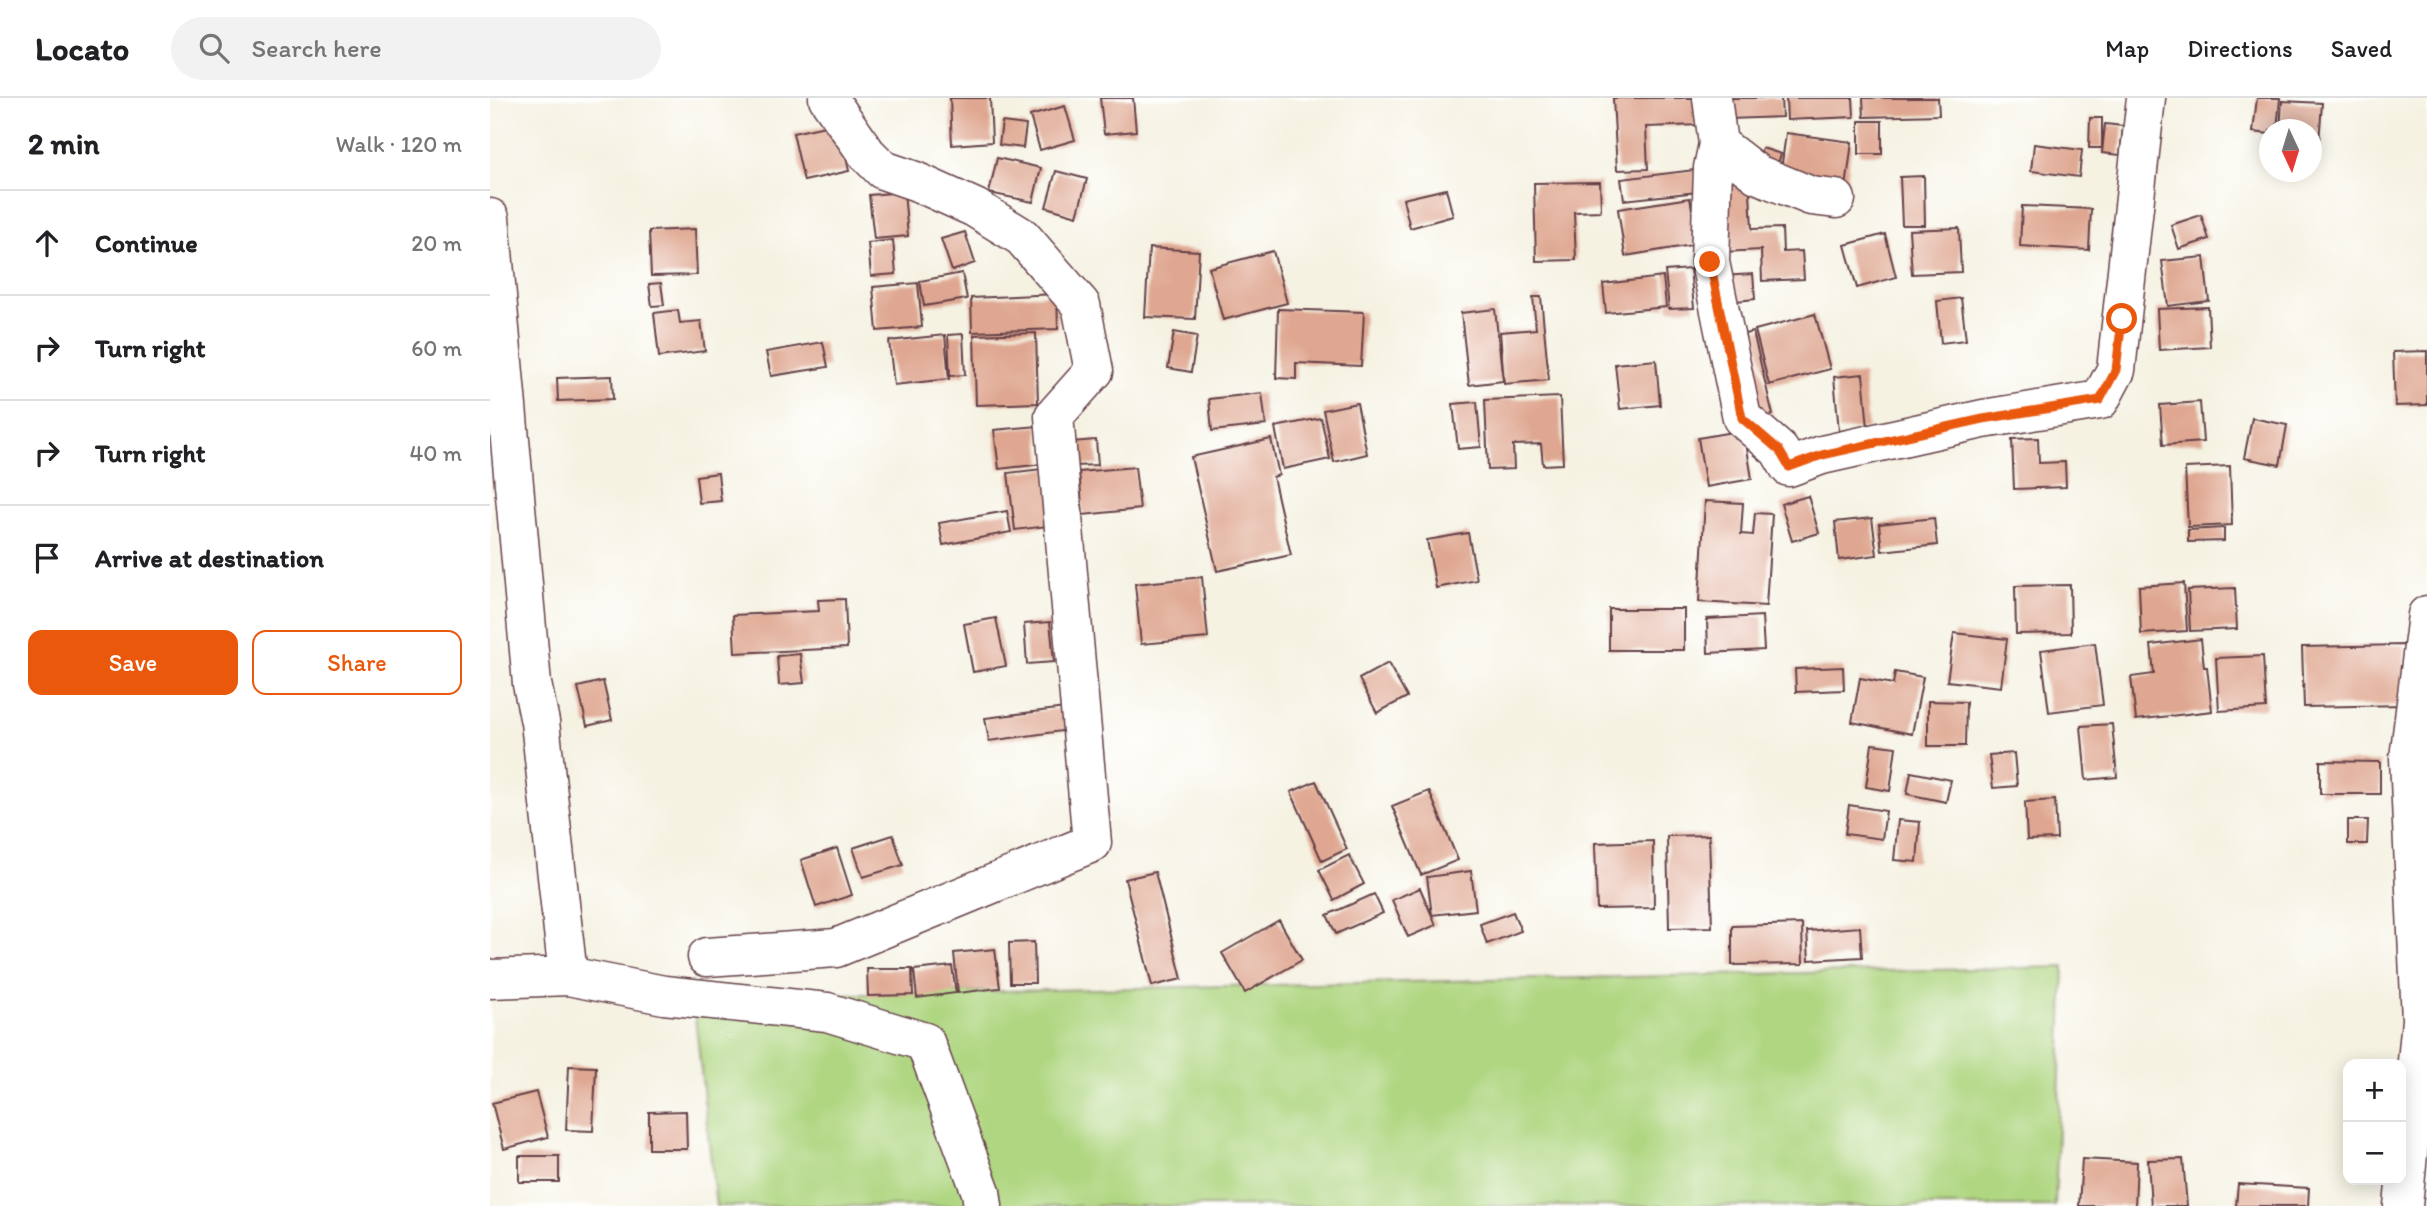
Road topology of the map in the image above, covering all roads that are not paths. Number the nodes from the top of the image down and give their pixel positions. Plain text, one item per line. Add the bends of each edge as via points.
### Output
1 (828, 98) edge
2 (1712, 98) edge
3 (2146, 98) edge
4 (1718, 144) junction
5 (1836, 199) dead end
6 (490, 218) edge
7 (2427, 615) edge
8 (707, 957) dead end
9 (568, 975) junction
10 (490, 979) edge
11 (983, 1206) edge
12 (2403, 1206) edge

1 - 8 street via 883,170 975,208 1022,237 1082,305 1094,371 1054,416 1092,843 836,948
2 - 4 street
3 - 4 street via 2116,370 2100,400 1983,419 1822,455 1789,467 1779,450 1742,418 1710,262
4 - 5 street via 1756,174 1811,196
6 - 9 street via 532,684
7 - 12 street via 2409,758 2421,1020
9 - 10 street
9 - 11 street via 664,995 827,1012 925,1042

